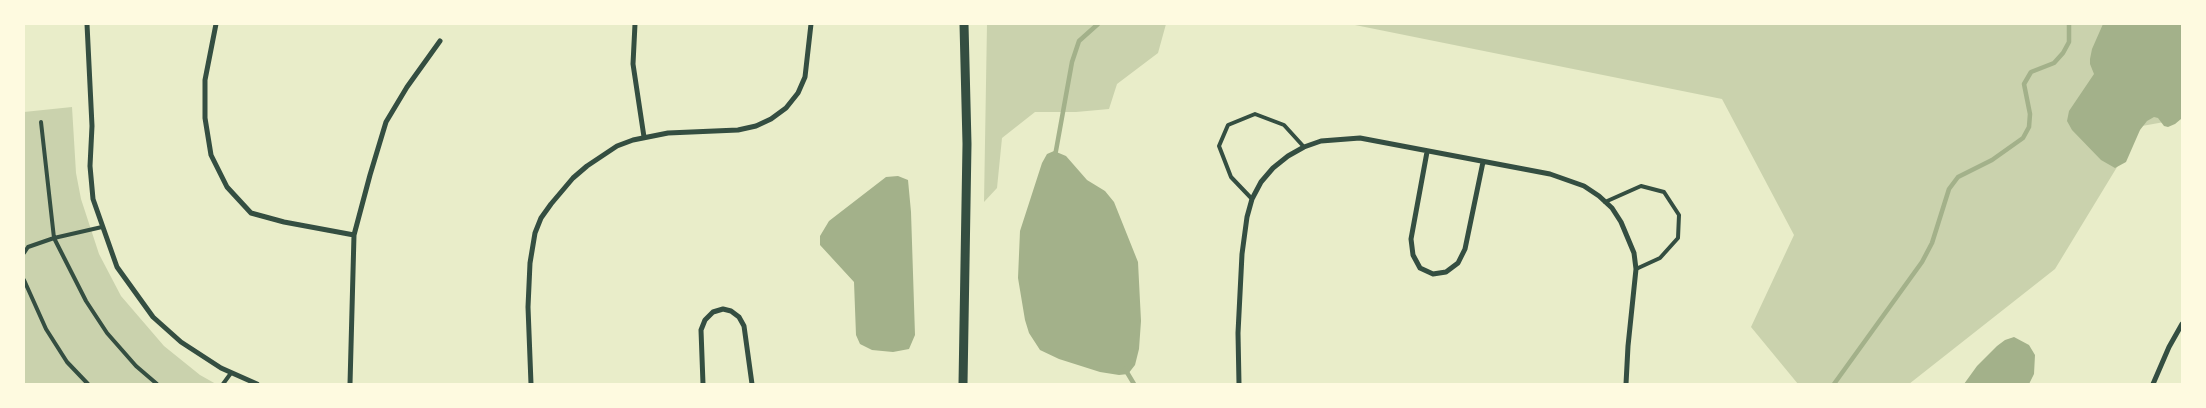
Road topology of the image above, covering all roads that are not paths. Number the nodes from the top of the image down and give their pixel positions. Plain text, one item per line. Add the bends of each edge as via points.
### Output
1 (87, 24) edge
2 (216, 24) edge
3 (635, 24) edge
4 (810, 24) edge
5 (964, 24) edge
6 (440, 41) dead end
7 (41, 122) dead end
8 (644, 137) junction
9 (1304, 147) junction
10 (1427, 152) junction
11 (1484, 162) junction
12 (1252, 199) junction
13 (1605, 202) junction
14 (102, 227) junction
15 (354, 235) junction
16 (54, 238) junction
17 (24, 253) edge
18 (1636, 270) junction
19 (24, 280) edge
20 (2182, 324) edge
21 (231, 373) junction
22 (88, 384) edge
23 (157, 384) edge
24 (223, 384) edge
25 (257, 384) edge
26 (350, 384) edge
27 (531, 384) edge
28 (703, 384) edge
29 (752, 384) edge
30 (963, 384) edge
31 (1239, 384) edge
32 (1626, 384) edge
33 (2153, 384) edge

1 - 14 street via 92,126 90,166 93,199
2 - 15 street via 205,80 205,118 211,155 227,187 251,213
3 - 8 street via 633,64
4 - 8 street via 805,77 792,100 771,119 738,130
5 - 30 street via 967,144
6 - 15 street via 386,122
7 - 16 lane
8 - 27 street via 617,146 587,166 561,190 541,218 532,248 529,278
9 - 10 street via 1321,141 1360,138
9 - 12 street via 1273,168
9 - 12 lane via 1284,125 1255,114 1228,126 1219,146 1231,177
10 - 11 street
10 - 11 street via 1411,239 1413,255 1420,268 1433,274 1446,272 1458,263 1465,249
11 - 13 street via 1550,174 1584,186
12 - 31 street via 1242,254
13 - 18 street via 1621,222 1634,253
13 - 18 lane via 1641,186 1664,192 1679,215 1678,238 1660,258
14 - 16 lane
14 - 21 street via 118,268 153,317 200,355
15 - 26 street
16 - 17 lane via 28,247
16 - 23 lane via 107,334
18 - 32 street
19 - 22 lane via 46,329 67,362
20 - 33 street
21 - 24 lane
21 - 25 street
28 - 29 street via 701,330 713,312 723,309 732,311 744,326

